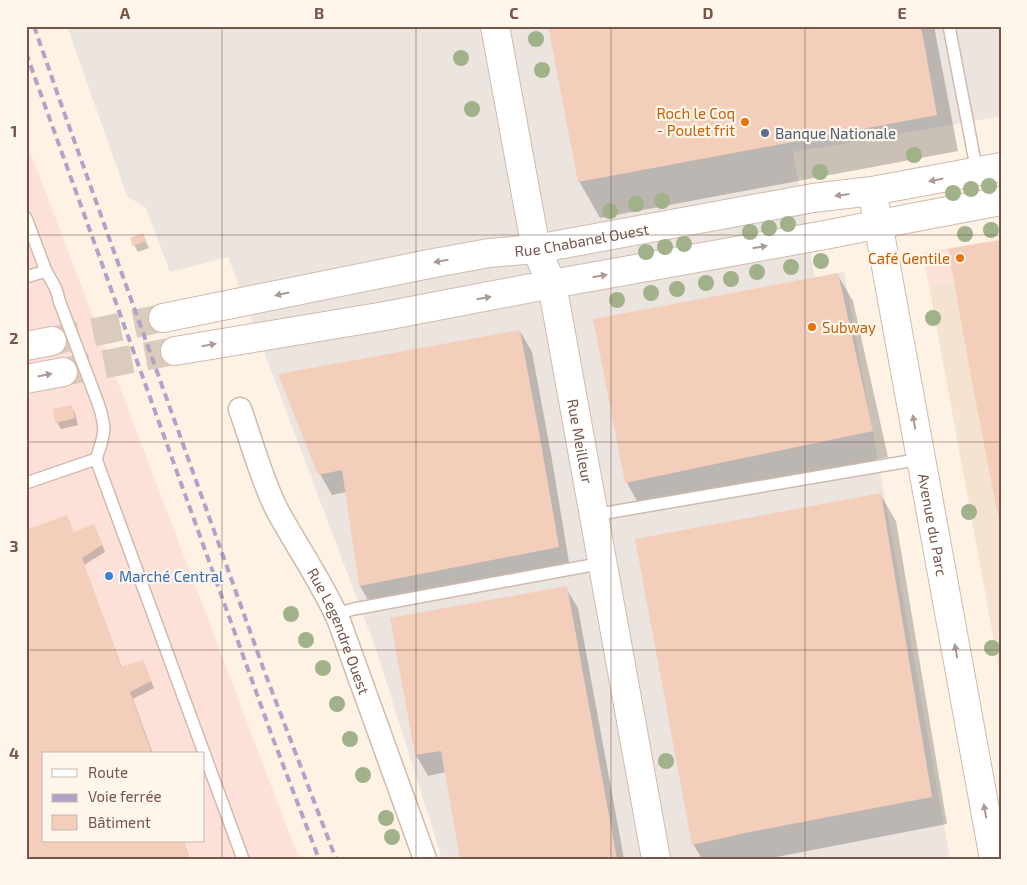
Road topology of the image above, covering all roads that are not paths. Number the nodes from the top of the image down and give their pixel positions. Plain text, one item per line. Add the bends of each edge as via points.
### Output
1 (495, 26) edge
2 (949, 26) edge
3 (989, 170) edge
4 (872, 191) junction
5 (1001, 201) edge
6 (26, 218) edge
7 (878, 224) junction
8 (536, 249) junction
9 (46, 271) junction
10 (26, 277) edge
11 (552, 284) junction
12 (164, 318) tunnel mouth
13 (52, 340) tunnel mouth
14 (26, 346) edge
15 (175, 351) tunnel mouth
16 (63, 372) tunnel mouth
17 (26, 379) edge
18 (240, 409) dead end
19 (96, 459) junction
20 (921, 459) junction
21 (26, 483) edge
22 (594, 515) junction
23 (603, 563) junction
24 (336, 614) junction
25 (203, 752) edge
26 (205, 758) edge
27 (242, 859) edge
28 (425, 859) edge
29 (656, 859) edge
30 (994, 859) edge

1 - 8 street, Rue Meilleur
2 - 3 lane
3 -> 4 street, Rue Chabanel Ouest
4 - 7 street, Avenue du Parc
4 -> 8 street, Rue Chabanel Ouest via 813,198
5 - 7 street
6 - 9 lane
11 -> 7 street
20 -> 7 street, Avenue du Parc
8 - 11 street, Rue Meilleur
8 -> 12 street, Rue Chabanel Ouest via 489,252
9 - 10 lane
9 - 19 lane, bridge via 56,289 104,423 105,432
15 -> 11 street
11 - 22 street, Rue Meilleur
13 - 14 street
17 -> 16 street
18 - 24 street, Rue Legendre Ouest via 278,511
19 - 21 lane
19 - 25 lane
20 - 22 lane
30 -> 20 street, Avenue du Parc
22 - 23 street, Rue Meilleur
23 - 24 lane
23 - 29 street, Rue Meilleur
24 - 28 street, Rue Legendre Ouest
26 - 27 lane

